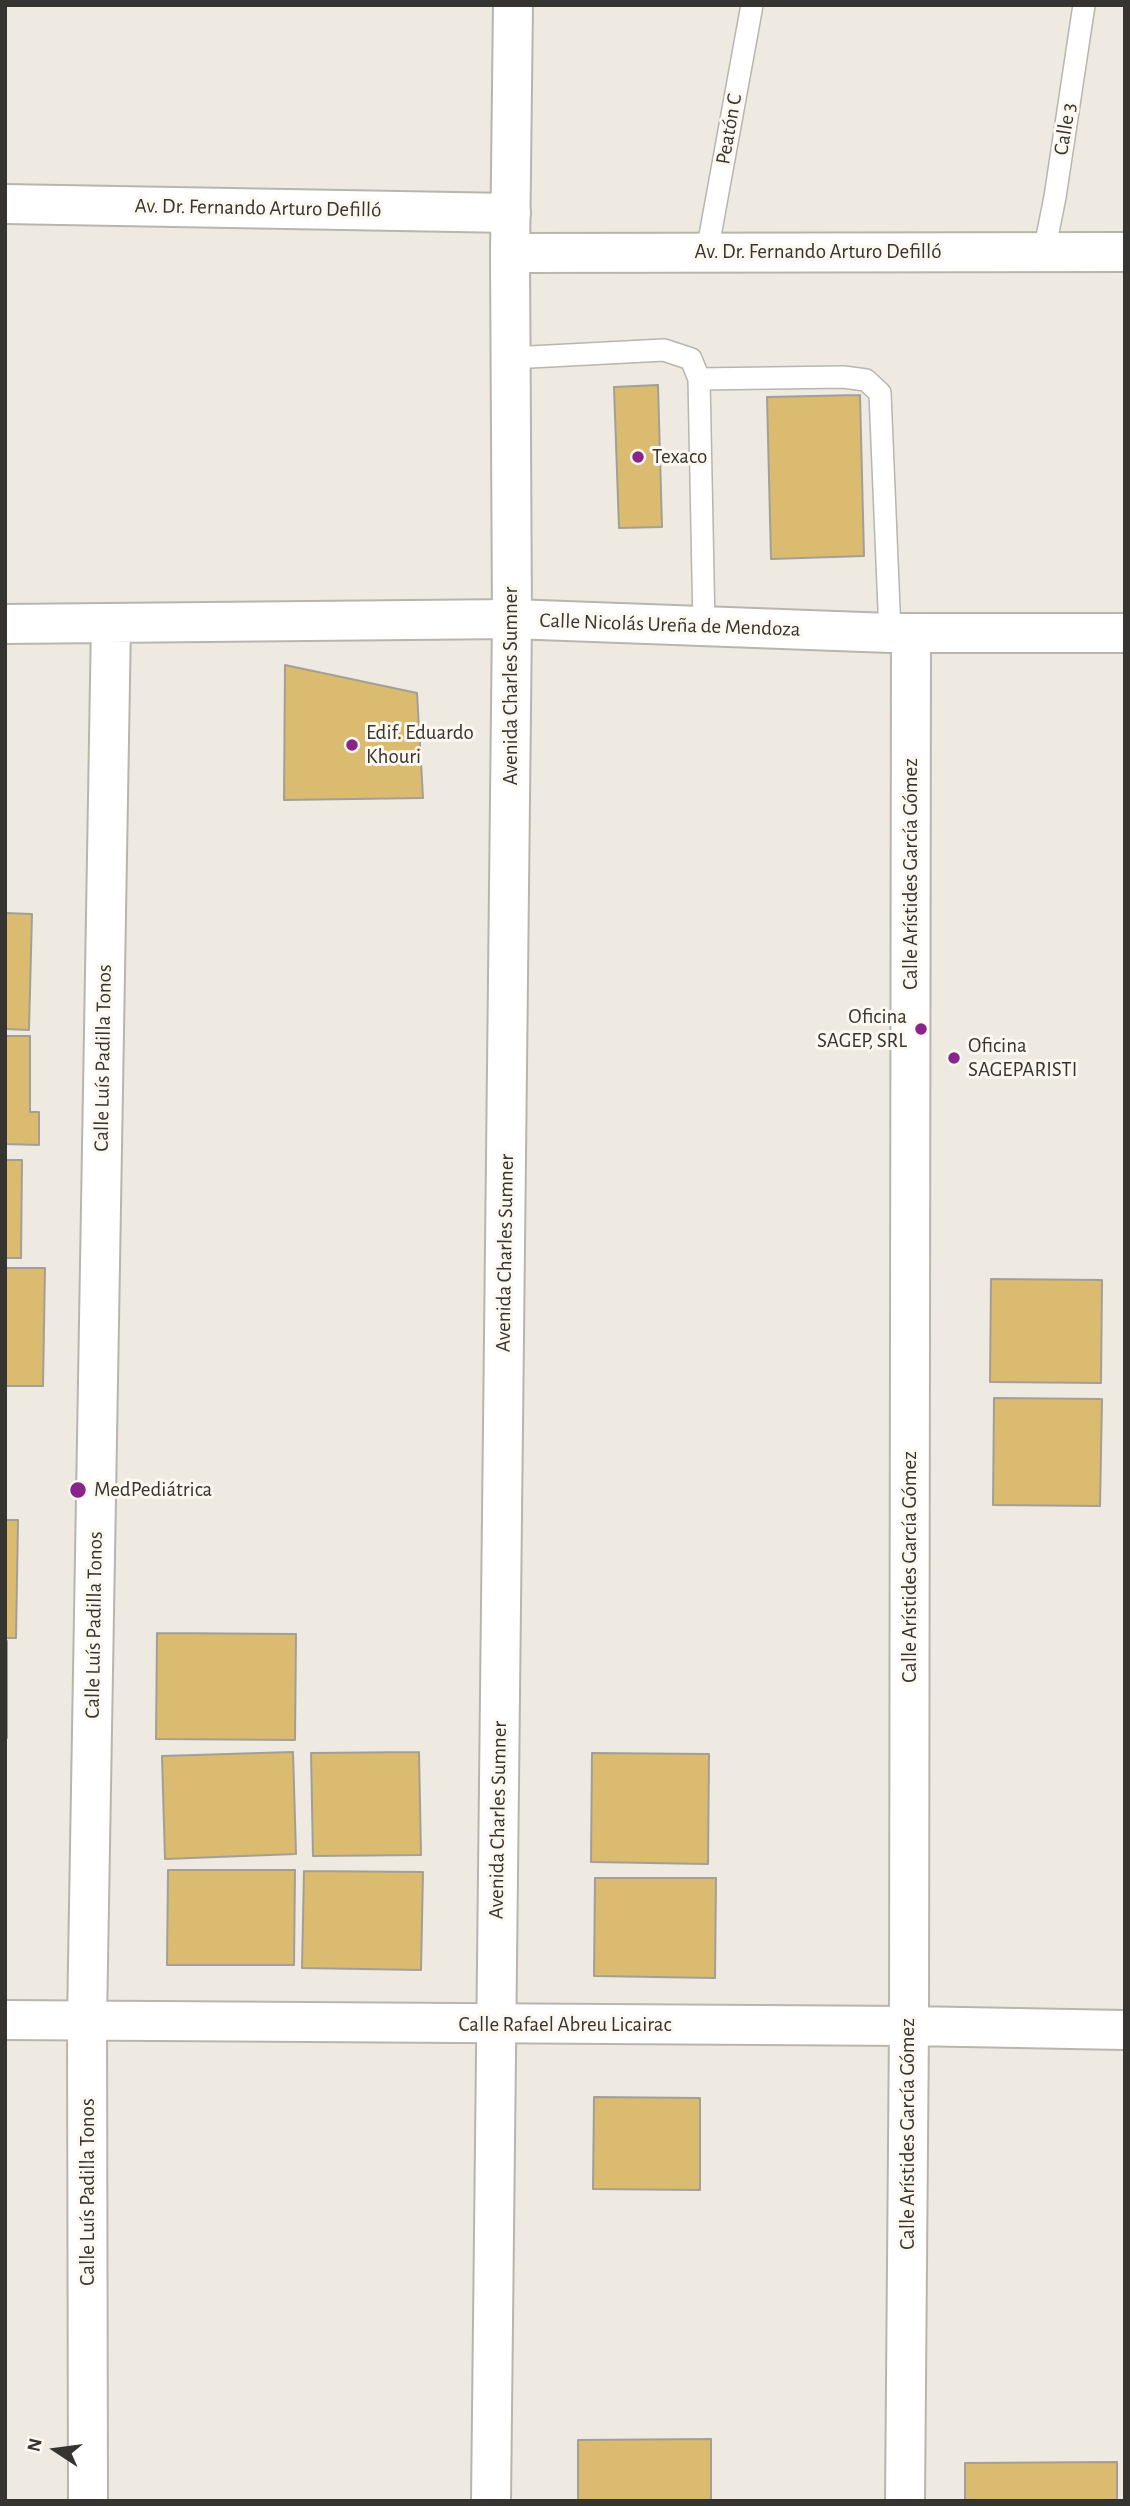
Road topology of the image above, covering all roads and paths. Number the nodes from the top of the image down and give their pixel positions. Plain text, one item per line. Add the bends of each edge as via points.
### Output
1 (513, 5) edge
2 (752, 5) edge
3 (1084, 5) edge
4 (5, 204) edge
5 (511, 214) junction
6 (707, 252) junction
7 (1044, 252) junction
8 (1125, 252) edge
9 (510, 253) junction
10 (511, 358) junction
11 (699, 379) junction
12 (512, 619) junction
13 (111, 623) junction
14 (5, 624) edge
15 (704, 626) junction
16 (901, 633) junction
17 (1125, 633) edge
18 (5, 2020) edge
19 (87, 2021) junction
20 (496, 2025) junction
21 (909, 2026) junction
22 (1125, 2031) edge
23 (88, 2501) edge
24 (491, 2501) edge
25 (905, 2501) edge

1 - 5 street, Avenida Charles Sumner
2 - 6 lane, Peatón C
3 - 7 lane, Calle 3
4 - 5 street, Av. Dr. Fernando Arturo Defilló
5 - 9 street, Avenida Charles Sumner
6 - 7 street, Av. Dr. Fernando Arturo Defilló
6 - 9 street, Av. Dr. Fernando Arturo Defilló
7 - 8 street, Av. Dr. Fernando Arturo Defilló
9 - 10 street, Avenida Charles Sumner
10 - 11 lane via 664,350 691,359
10 - 12 street, Avenida Charles Sumner
11 - 15 lane
11 - 16 lane via 843,377 866,380 880,393
12 - 13 street, Calle Nicolás Ureña de Mendoza
12 - 15 street, Calle Nicolás Ureña de Mendoza
12 - 20 street, Avenida Charles Sumner
13 - 14 street, Calle Nicolás Ureña de Mendoza
13 - 19 street, Calle Luís Padilla Tonos
15 - 16 street, Calle Nicolás Ureña de Mendoza
16 - 17 street, Calle Nicolás Ureña de Mendoza
16 - 21 street, Calle Arístides García Gómez
18 - 19 street, Calle Rafael Abreu Licairac
19 - 20 street, Calle Rafael Abreu Licairac
19 - 23 street, Calle Luís Padilla Tonos
20 - 21 street, Calle Rafael Abreu Licairac
20 - 24 street, Avenida Charles Sumner
21 - 22 street, Calle Rafael Abreu Licairac
21 - 25 street, Calle Arístides García Gómez

